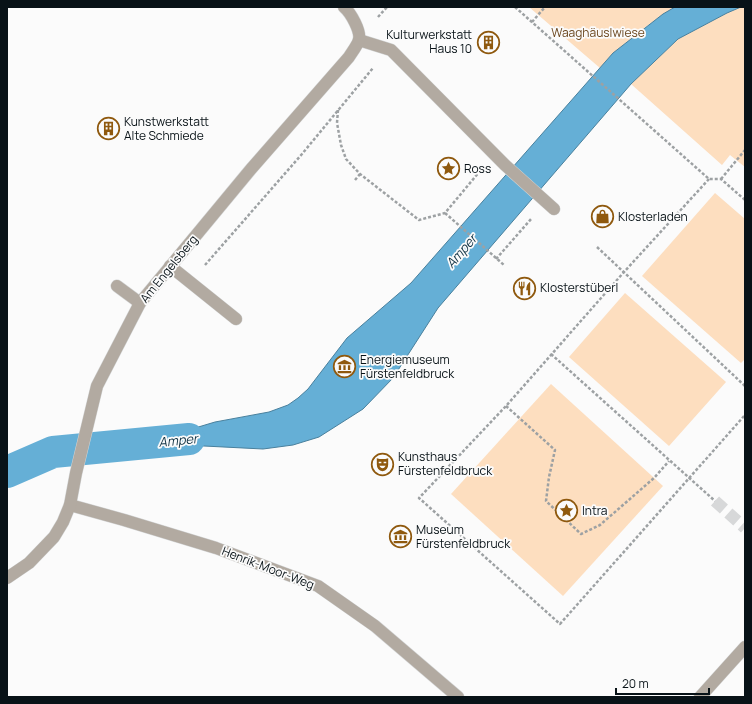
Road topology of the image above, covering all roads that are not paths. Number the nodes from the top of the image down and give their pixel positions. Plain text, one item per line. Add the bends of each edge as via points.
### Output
1 (344, 7) edge
2 (359, 40) junction
3 (547, 202) road end
4 (170, 266) junction
5 (117, 286) dead end
6 (140, 303) junction
7 (236, 319) dead end
8 (70, 505) junction
9 (7, 578) edge
10 (745, 647) edge
11 (458, 697) edge
12 (700, 697) edge

1 - 2 street via 357,25
2 - 3 street via 391,50 505,165
2 - 4 street, Am Engelsberg via 349,57
4 - 6 street, Am Engelsberg
4 - 7 street
5 - 6 street
6 - 8 street, Am Engelsberg via 97,386
8 - 9 street, Am Engelsberg via 54,537 29,563
8 - 11 street, Henrik-Moor-Weg via 216,548 318,586 375,626
10 - 12 street

